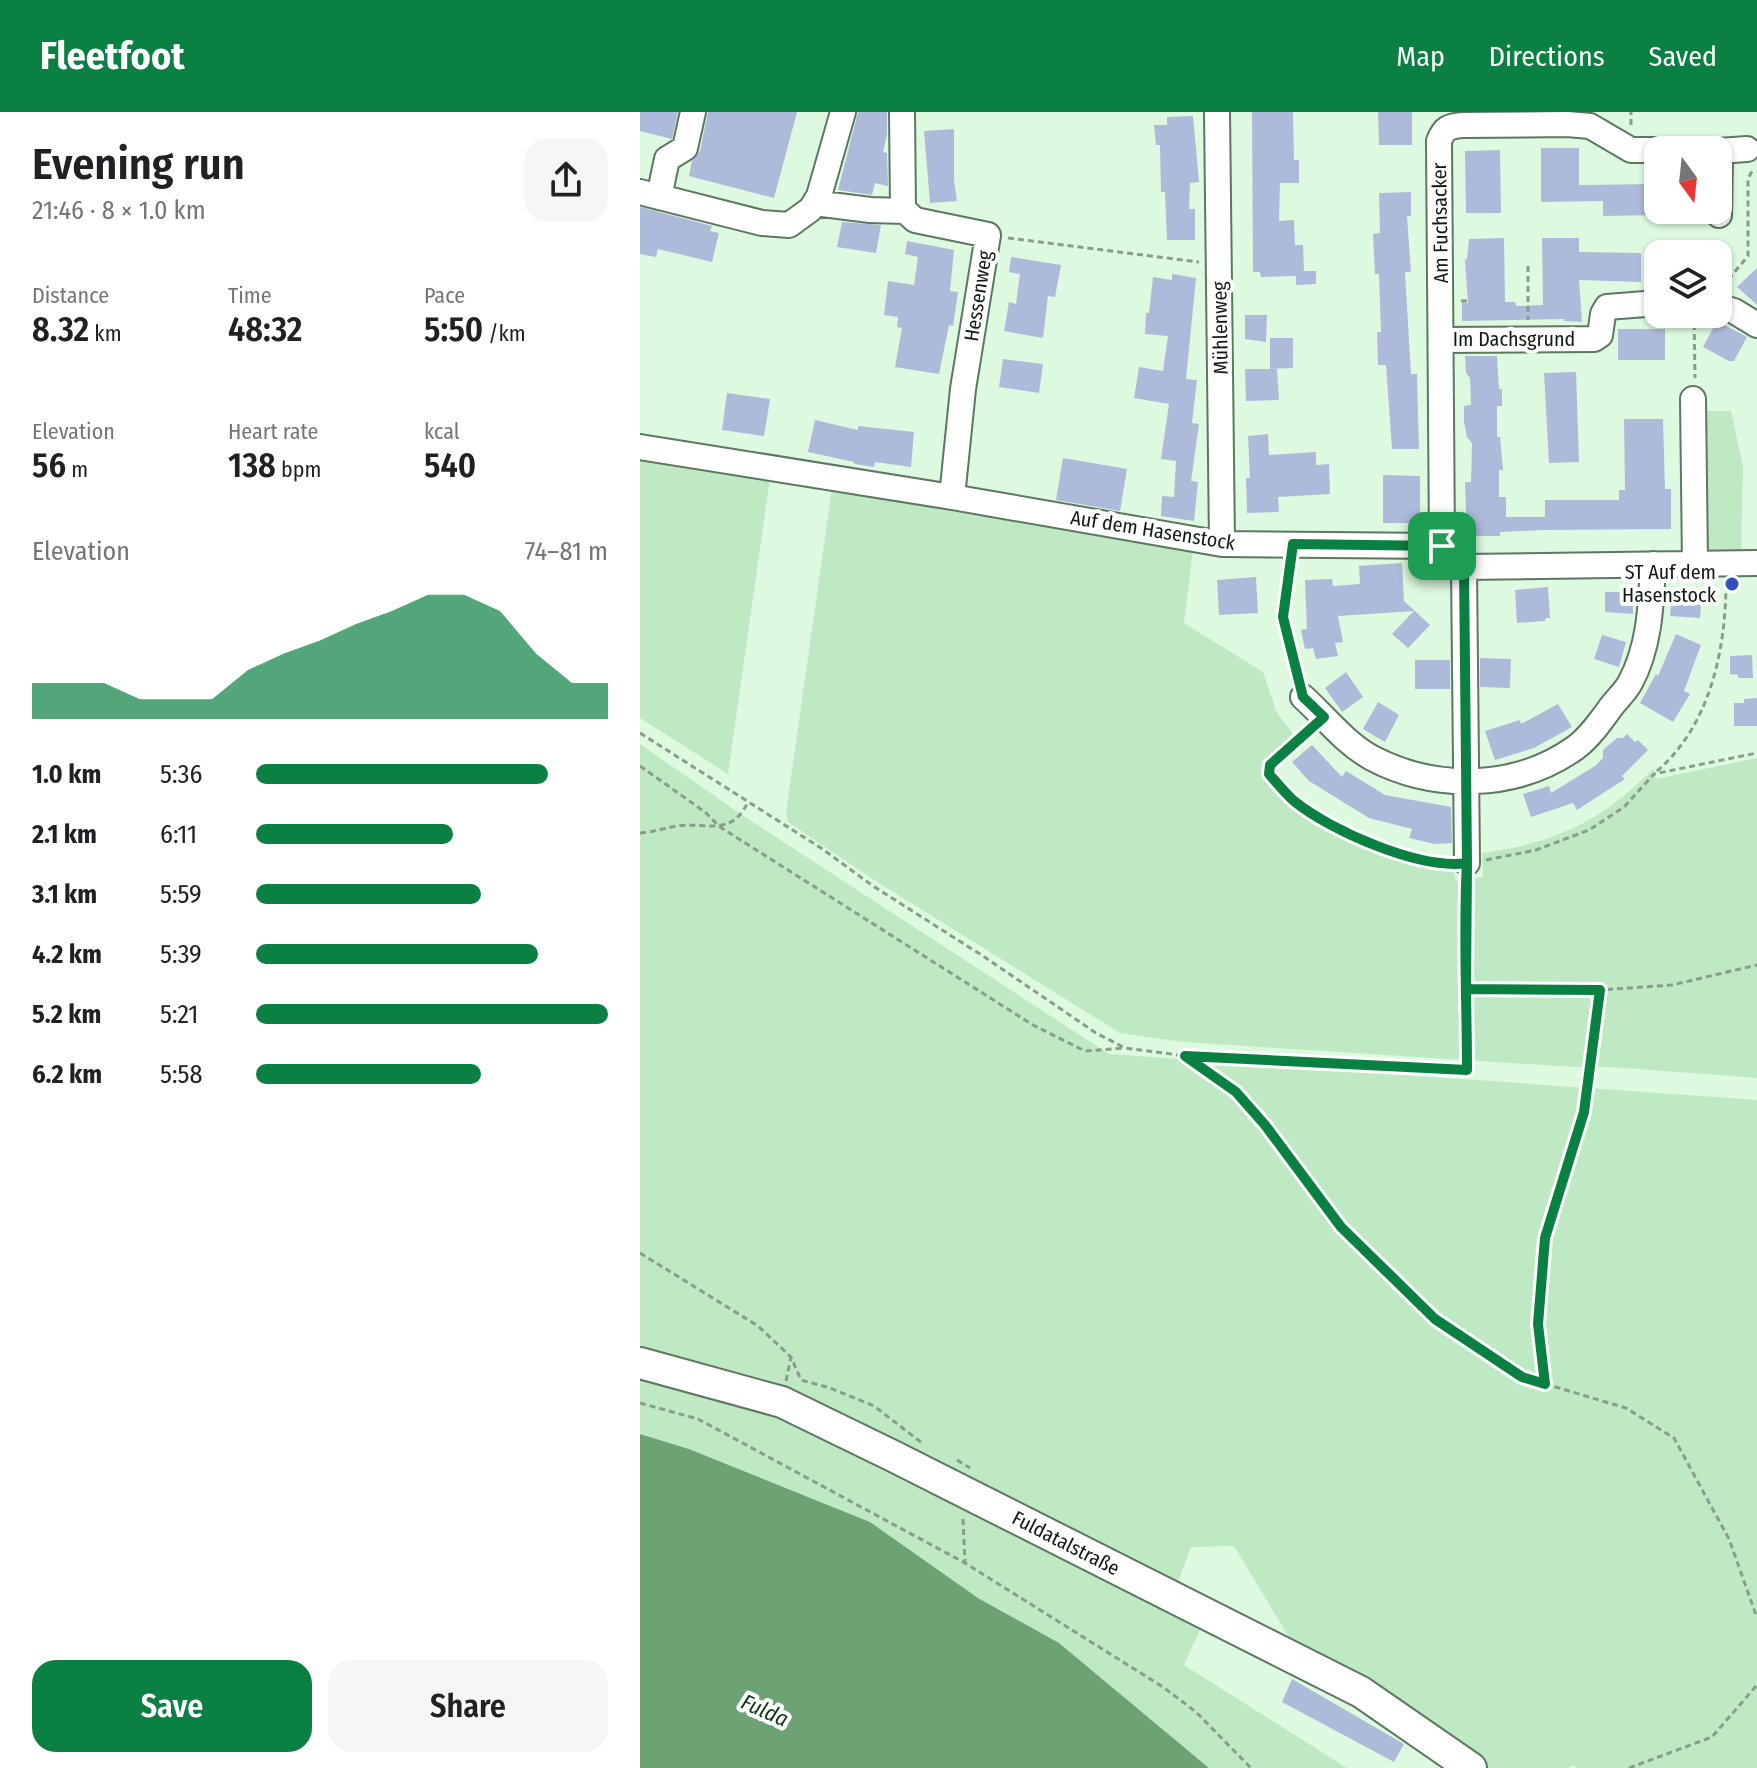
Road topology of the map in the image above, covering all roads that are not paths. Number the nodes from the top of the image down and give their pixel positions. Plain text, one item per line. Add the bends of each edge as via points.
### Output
1 (693, 112) edge
2 (843, 112) edge
3 (902, 112) edge
4 (1217, 112) edge
5 (1644, 150) edge
6 (1732, 151) edge
7 (1755, 152) edge
8 (649, 194) edge
9 (815, 203) junction
10 (905, 211) junction
11 (1644, 304) edge
12 (1732, 310) edge
13 (1757, 325) edge
14 (1441, 340) junction
15 (1693, 399) road end
16 (640, 447) edge
17 (952, 497) junction
18 (1222, 544) junction
19 (1442, 546) junction
20 (1757, 563) edge
21 (1653, 564) junction
22 (1695, 564) junction
23 (1464, 567) junction
24 (1303, 697) road end
25 (1466, 781) junction
26 (1467, 863) road end
27 (640, 1363) edge
28 (1471, 1768) edge

1 - 8 street via 685,148 667,159
2 - 9 street
3 - 10 street
4 - 18 street, Mühlenweg
5 - 14 street, Am Fuchsacker via 1631,150 1590,126 1576,124 1463,125 1443,131
6 - 7 street
8 - 9 street via 789,225
9 - 10 street, Hessenweg
10 - 17 street, Hessenweg via 915,220 988,235
11 - 14 street, Im Dachsgrund via 1607,307 1600,335 1594,339
12 - 13 street
14 - 19 street, Am Fuchsacker
15 - 22 street
16 - 17 street, Auf dem Hasenstock
17 - 18 street, Auf dem Hasenstock
18 - 19 street, Auf dem Hasenstock
19 - 23 street via 1449,559
20 - 22 street
21 - 22 street
21 - 23 street
21 - 25 street via 1650,629 1630,683 1599,724 1576,747 1546,764 1506,779
23 - 25 street
24 - 25 street via 1369,756 1430,779
25 - 26 street
27 - 28 main road, Fuldatalstraße via 782,1402 1361,1692

